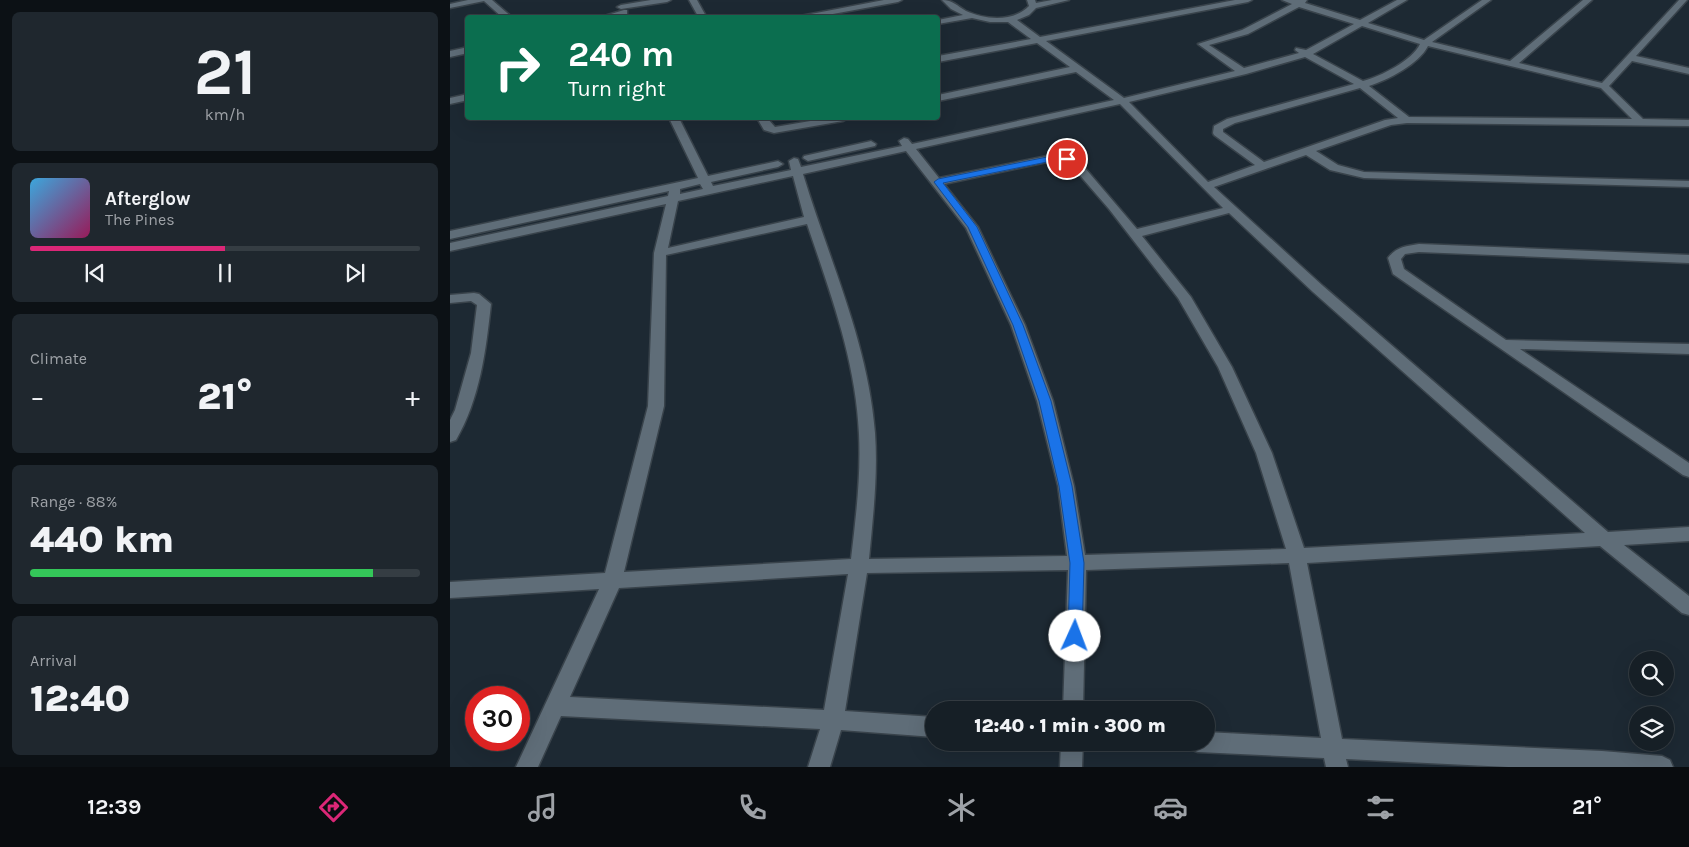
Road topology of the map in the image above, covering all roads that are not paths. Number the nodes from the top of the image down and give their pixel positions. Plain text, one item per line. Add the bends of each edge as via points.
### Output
1 (480, 0) edge
2 (487, 0) edge
3 (667, 0) edge
4 (693, 0) edge
5 (898, 0) edge
6 (946, 0) edge
7 (1064, 0) edge
8 (1248, 0) edge
9 (1286, 0) edge
10 (1384, 0) edge
11 (1403, 0) edge
12 (1487, 0) edge
13 (1588, 0) edge
14 (1682, 0) edge
15 (1302, 2) edge
16 (1032, 3) edge
17 (450, 6) edge
18 (623, 9) edge
19 (505, 15) edge
20 (609, 15) edge
21 (701, 15) edge
22 (811, 15) edge
23 (971, 16) junction
24 (1010, 19) junction
25 (1349, 20) junction
26 (940, 22) edge
27 (1362, 24) junction
28 (1038, 40) junction
29 (1425, 43) junction
30 (1295, 48) junction
31 (465, 51) edge
32 (450, 54) edge
33 (1306, 54) junction
34 (1630, 58) junction
35 (940, 59) edge
36 (1512, 64) junction
37 (1233, 66) junction
38 (1076, 69) junction
39 (1689, 71) edge
40 (1243, 72) junction
41 (1361, 84) junction
42 (1604, 86) junction
43 (465, 98) edge
44 (940, 98) edge
45 (1117, 98) junction
46 (450, 101) edge
47 (675, 120) edge
48 (763, 120) edge
49 (832, 120) edge
50 (1407, 120) junction
51 (1640, 122) junction
52 (1689, 123) edge
53 (905, 142) junction
54 (1307, 150) junction
55 (796, 166) junction
56 (1263, 166) junction
57 (938, 182) junction
58 (1689, 184) edge
59 (706, 185) junction
60 (1206, 186) junction
61 (675, 192) junction
62 (1231, 209) junction
63 (811, 220) junction
64 (505, 229) junction
65 (1134, 234) junction
66 (450, 236) edge
67 (450, 247) edge
68 (660, 253) junction
69 (1689, 259) edge
70 (450, 298) edge
71 (1502, 344) junction
72 (1689, 349) edge
73 (450, 436) edge
74 (1689, 471) edge
75 (1689, 534) edge
76 (1603, 538) junction
77 (1297, 556) junction
78 (1077, 563) junction
79 (859, 566) junction
80 (612, 582) junction
81 (450, 590) edge
82 (1689, 608) edge
83 (1073, 701) edge
84 (556, 706) junction
85 (833, 720) junction
86 (925, 726) edge
87 (1215, 744) edge
88 (1072, 751) edge
89 (1336, 757) edge
90 (1603, 764) edge
91 (527, 767) edge
92 (819, 767) edge
93 (1071, 767) edge
94 (1662, 767) edge

1 - 17 street
2 - 19 street
3 - 18 street
4 - 21 street
5 - 22 street
6 - 23 street
7 - 16 street
8 - 28 street
9 - 15 street
10 - 25 street
11 - 27 street
12 - 29 street
13 - 36 street
14 - 34 street
15 - 25 street
15 - 37 street via 1245,32 1202,44
16 - 24 street via 1029,12
18 - 20 street
23 - 24 street
23 - 26 street
24 - 28 street
25 - 27 street
25 - 30 street
27 - 29 street
27 - 33 street
28 - 35 street
28 - 38 street
29 - 36 street
29 - 41 street via 1420,53 1392,73
30 - 33 street
30 - 37 street
31 - 32 street
33 - 40 street
33 - 41 street
34 - 39 street
34 - 42 street
36 - 42 street
37 - 40 street
37 - 45 street
38 - 44 street
38 - 45 street
40 - 45 street
41 - 50 street
41 - 56 street via 1231,121 1218,128 1218,133
42 - 51 street
43 - 46 street
45 - 53 street
45 - 60 street
47 - 59 street
48 - 49 street via 768,128 774,130
50 - 51 street
50 - 54 street via 1383,123
51 - 52 street
53 - 55 street
53 - 57 street
54 - 56 street
54 - 58 street via 1327,166 1341,172 1364,175
55 - 59 street
55 - 63 street
56 - 60 street
57 - 65 street via 1047,159 1067,159 1075,163
57 - 78 street via 972,227 1018,325 1045,401 1066,486
59 - 61 street
60 - 62 street
61 - 64 street
61 - 68 street
62 - 65 street
62 - 76 street
63 - 68 street
63 - 79 street via 844,311 858,368 867,433 867,492
64 - 66 street
64 - 67 street
65 - 77 street via 1184,298 1225,367 1264,453
68 - 80 street via 656,406
69 - 71 street via 1419,248 1401,251 1394,258 1398,271
70 - 73 street via 474,297 484,304 478,353 464,410
71 - 72 street
71 - 74 street
75 - 76 street
76 - 77 street
76 - 82 street
77 - 78 street
77 - 89 street
78 - 79 street
78 - 83 street
79 - 80 street
79 - 85 street
80 - 81 street
80 - 84 street
84 - 85 street
84 - 91 street
85 - 86 street
85 - 92 street
87 - 89 street
88 - 93 street
89 - 90 street
90 - 94 street

